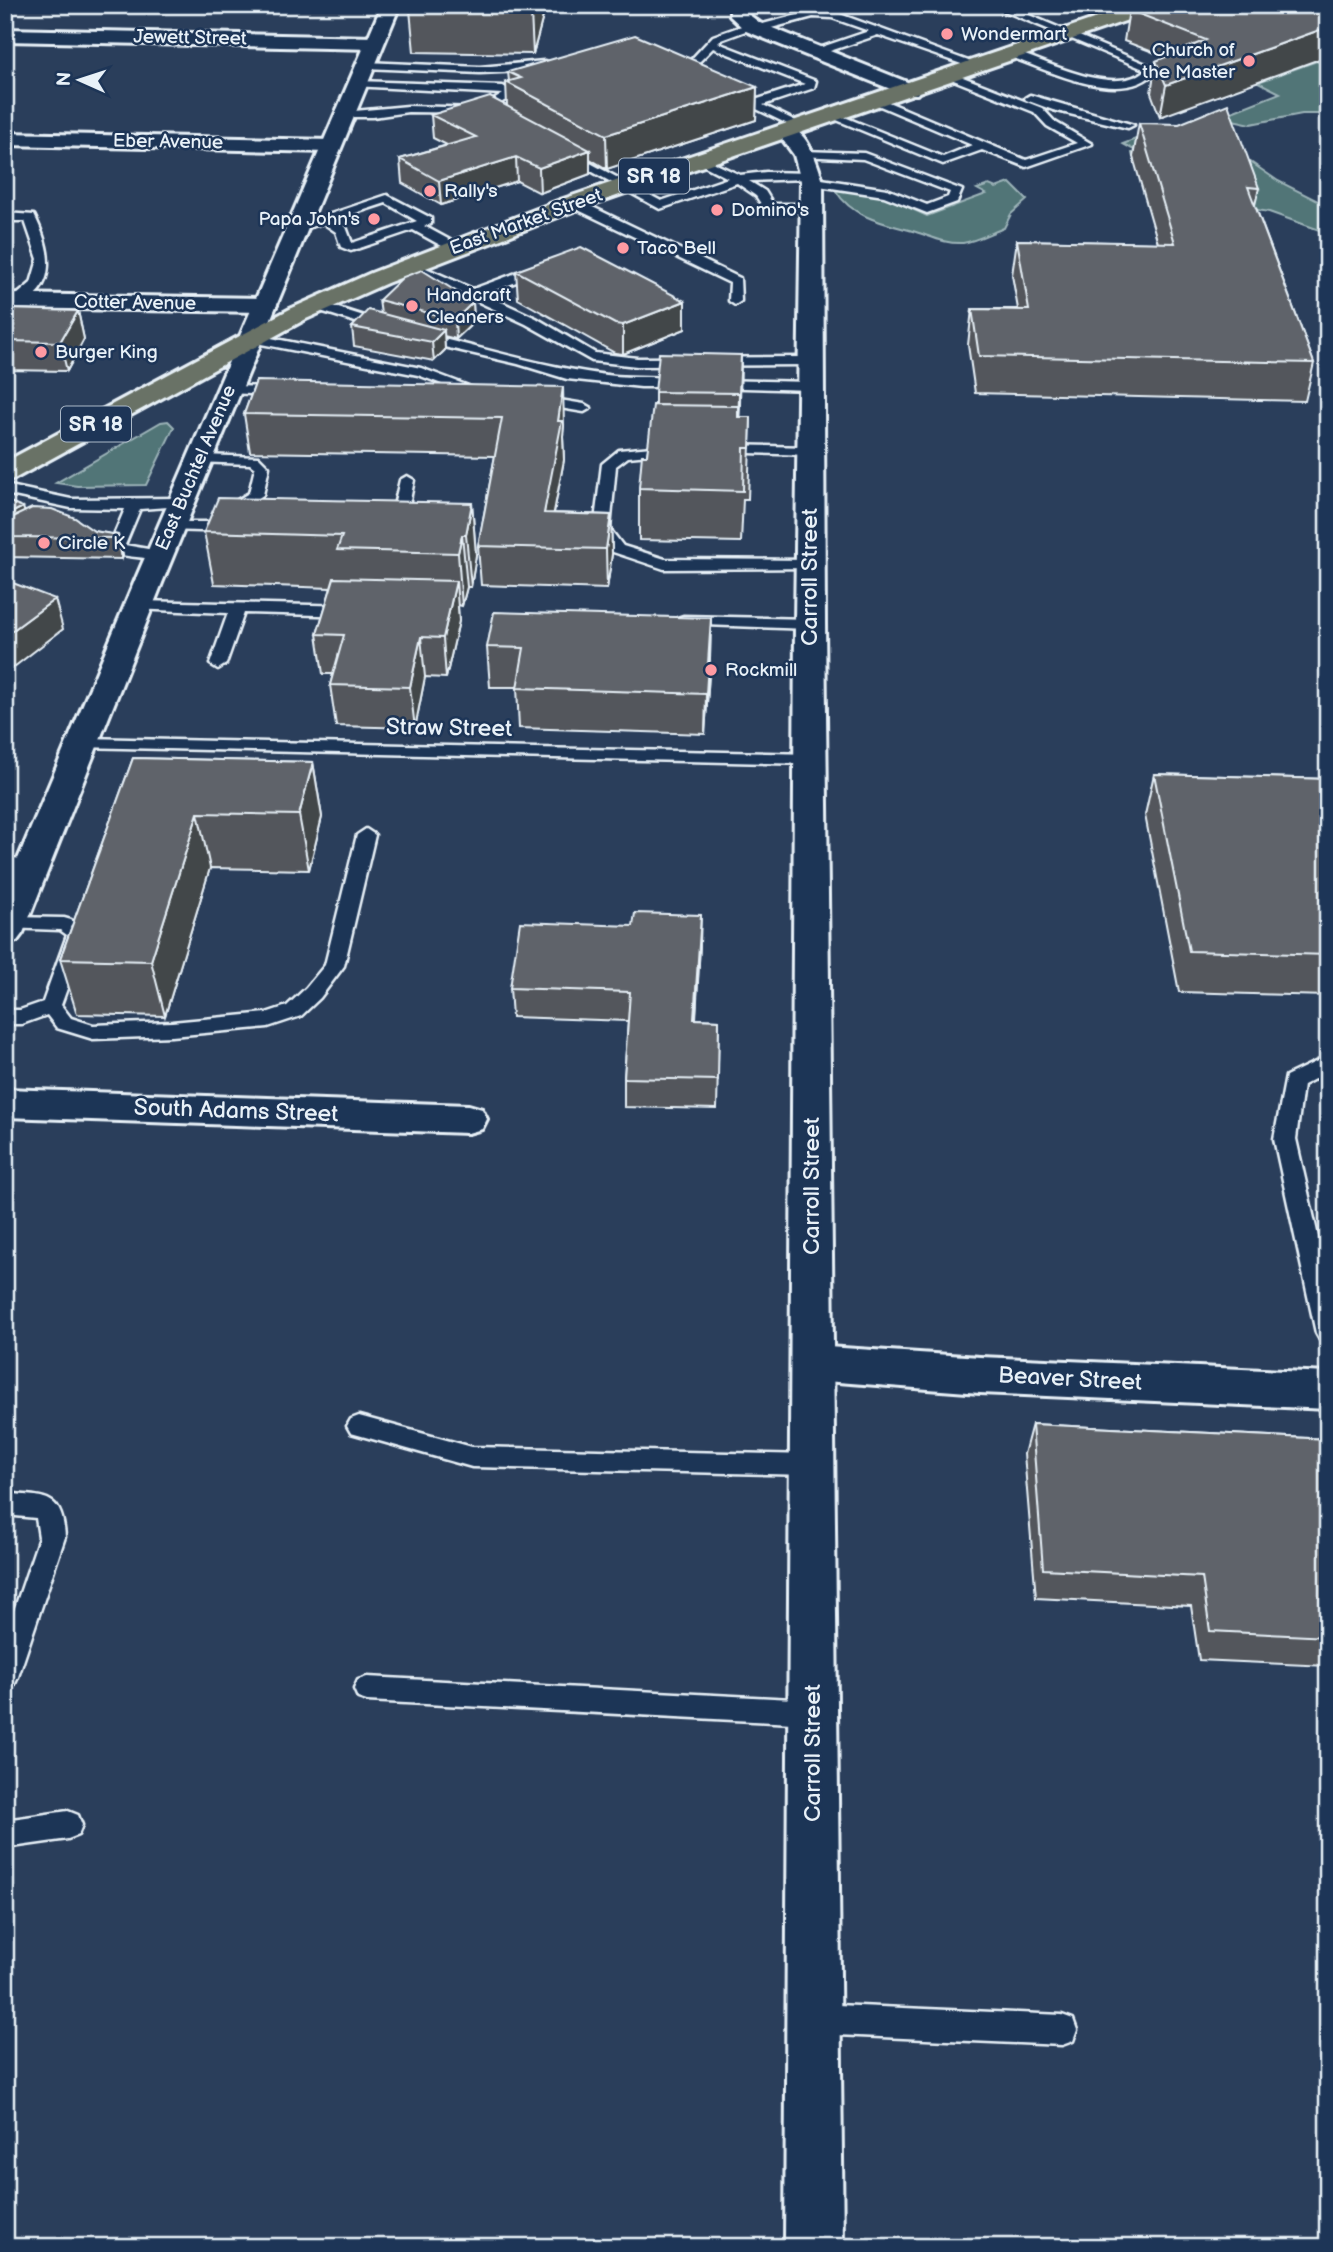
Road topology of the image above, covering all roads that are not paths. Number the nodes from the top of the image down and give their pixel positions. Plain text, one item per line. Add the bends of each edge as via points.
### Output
1 (391, 5) edge
2 (739, 5) edge
3 (995, 5) edge
4 (1088, 5) edge
5 (1154, 5) edge
6 (1121, 17) junction
7 (753, 27) junction
8 (879, 31) junction
9 (5, 35) edge
10 (1068, 35) junction
11 (374, 43) junction
12 (712, 44) junction
13 (814, 53) junction
14 (1012, 54) junction
15 (553, 62) edge
16 (365, 65) junction
17 (964, 70) junction
18 (357, 85) junction
19 (910, 90) junction
20 (877, 101) junction
21 (754, 104) junction
22 (485, 110) junction
23 (344, 115) junction
24 (497, 116) edge
25 (833, 116) junction
26 (1128, 125) dead end
27 (5, 139) edge
28 (331, 146) junction
29 (981, 146) junction
30 (556, 148) edge
31 (701, 160) junction
32 (804, 163) junction
33 (738, 179) junction
34 (626, 185) junction
35 (574, 203) junction
36 (5, 217) edge
37 (326, 220) junction
38 (418, 222) junction
39 (298, 227) junction
40 (455, 248) junction
41 (410, 265) junction
42 (544, 268) edge
43 (475, 293) junction
44 (11, 301) edge
45 (735, 301) dead end
46 (264, 305) junction
47 (316, 305) junction
48 (251, 338) junction
49 (811, 374) junction
50 (229, 390) junction
51 (298, 391) edge
52 (519, 397) edge
53 (437, 400) edge
54 (584, 408) dead end
55 (684, 449) edge
56 (709, 449) edge
57 (810, 451) junction
58 (201, 459) junction
59 (6, 476) edge
60 (407, 480) dead end
61 (27, 497) junction
62 (64, 503) junction
63 (134, 505) junction
64 (5, 510) edge
65 (44, 515) edge
66 (179, 528) junction
67 (254, 528) edge
68 (372, 529) edge
69 (88, 533) edge
70 (116, 548) junction
71 (810, 565) junction
72 (139, 606) junction
73 (238, 608) junction
74 (370, 611) edge
75 (662, 620) edge
76 (810, 624) junction
77 (218, 664) dead end
78 (85, 743) junction
79 (812, 759) junction
80 (366, 835) dead end
81 (19, 865) edge
82 (7, 928) edge
83 (51, 1006) junction
84 (5, 1017) edge
85 (1328, 1063) edge
86 (5, 1103) edge
87 (468, 1119) dead end
88 (1328, 1332) edge
89 (812, 1363) junction
90 (1328, 1391) edge
91 (359, 1426) dead end
92 (812, 1465) junction
93 (5, 1504) edge
94 (5, 1678) edge
95 (367, 1689) dead end
96 (812, 1712) junction
97 (68, 1825) dead end
98 (5, 1834) edge
99 (814, 2019) junction
100 (1062, 2030) dead end
101 (814, 2247) edge

1 - 11 street, East Buchtel Avenue
2 - 7 street via 739,16
3 - 10 lane
4 - 6 lane
5 - 6 main road, East Market Street / SR 18
6 - 10 main road, East Market Street / SR 18
7 - 8 lane via 833,15
7 - 12 lane via 717,38
7 - 13 street
8 - 13 lane
8 - 17 lane
9 - 11 street, Jewett Street
10 - 14 main road, East Market Street / SR 18
10 - 14 lane via 1153,69 1145,79 1106,85
11 - 16 street, East Buchtel Avenue
12 - 21 lane via 692,64 699,77
12 - 21 lane via 812,83
13 - 19 street
14 - 17 main road, East Market Street / SR 18
15 - 16 lane via 528,69 491,70
16 - 18 street, East Buchtel Avenue
17 - 19 main road, East Market Street / SR 18
17 - 26 lane via 1056,108
17 - 29 lane via 1038,110 1051,124 1086,144 1026,164
18 - 22 lane via 503,89 510,94
18 - 23 street, East Buchtel Avenue
19 - 20 main road, East Market Street / SR 18
20 - 25 main road, East Market Street / SR 18
20 - 29 lane
21 - 32 lane
22 - 23 lane via 408,109
22 - 24 lane
23 - 28 street, East Buchtel Avenue
25 - 29 lane via 943,161
25 - 32 main road, East Market Street / SR 18
27 - 28 street, Eber Avenue
28 - 39 street, East Buchtel Avenue
30 - 34 lane
31 - 32 main road, East Market Street / SR 18
31 - 33 lane
31 - 34 main road, East Market Street / SR 18
32 - 32 lane via 864,156 956,190 953,198 927,209
32 - 33 lane
32 - 33 lane via 769,207 761,194
32 - 49 street, Carroll Street
33 - 34 lane via 660,205
34 - 35 main road, East Market Street / SR 18
35 - 40 main road, East Market Street / SR 18
35 - 45 lane via 736,281
36 - 44 lane via 30,218 44,259 37,285
37 - 38 lane via 387,199
37 - 38 lane via 342,230 345,244 351,247
37 - 39 lane
38 - 40 lane
39 - 46 street, East Buchtel Avenue
40 - 41 main road, East Market Street / SR 18
41 - 43 lane
41 - 47 main road, East Market Street / SR 18
42 - 43 lane
43 - 49 lane via 592,357
44 - 46 street, Cotter Avenue
46 - 48 street, East Buchtel Avenue
47 - 48 main road, East Market Street / SR 18
47 - 49 lane via 402,333 567,376
48 - 50 street, East Buchtel Avenue
48 - 53 lane via 421,372 474,389
48 - 59 main road, East Market Street / SR 18
49 - 57 street, Carroll Street
50 - 51 lane
50 - 58 street, East Buchtel Avenue
52 - 54 lane
55 - 71 lane via 624,453 609,464 602,529 618,549 664,564
56 - 57 lane
57 - 71 street, Carroll Street
58 - 66 street, East Buchtel Avenue
58 - 66 lane via 254,460 262,467 262,477 256,495
59 - 61 lane
60 - 68 lane via 398,520
61 - 62 lane
61 - 64 lane
62 - 63 lane via 103,508
62 - 65 lane
63 - 66 lane
63 - 70 lane
66 - 67 lane
66 - 70 lane
66 - 72 street, East Buchtel Avenue
69 - 70 lane via 104,546
71 - 76 street, Carroll Street
72 - 73 lane
72 - 78 street, East Buchtel Avenue
73 - 74 lane
73 - 77 lane
75 - 76 lane
76 - 79 street, Carroll Street
78 - 79 lane, Straw Street
78 - 81 street, East Buchtel Avenue
79 - 89 street, Carroll Street
80 - 83 lane via 334,966 294,1011 268,1020 93,1032 64,1023
81 - 82 street, East Buchtel Avenue
82 - 83 lane via 64,924 77,933
83 - 84 lane via 22,1017
85 - 88 lane via 1293,1080 1285,1139
86 - 87 street, South Adams Street
89 - 90 street, Beaver Street
89 - 92 street, Carroll Street
91 - 92 lane via 472,1457
92 - 96 street, Carroll Street
93 - 94 lane via 41,1508 51,1515 52,1537
95 - 96 lane
96 - 99 street, Carroll Street
97 - 98 lane
99 - 100 lane
99 - 101 street, Carroll Street

